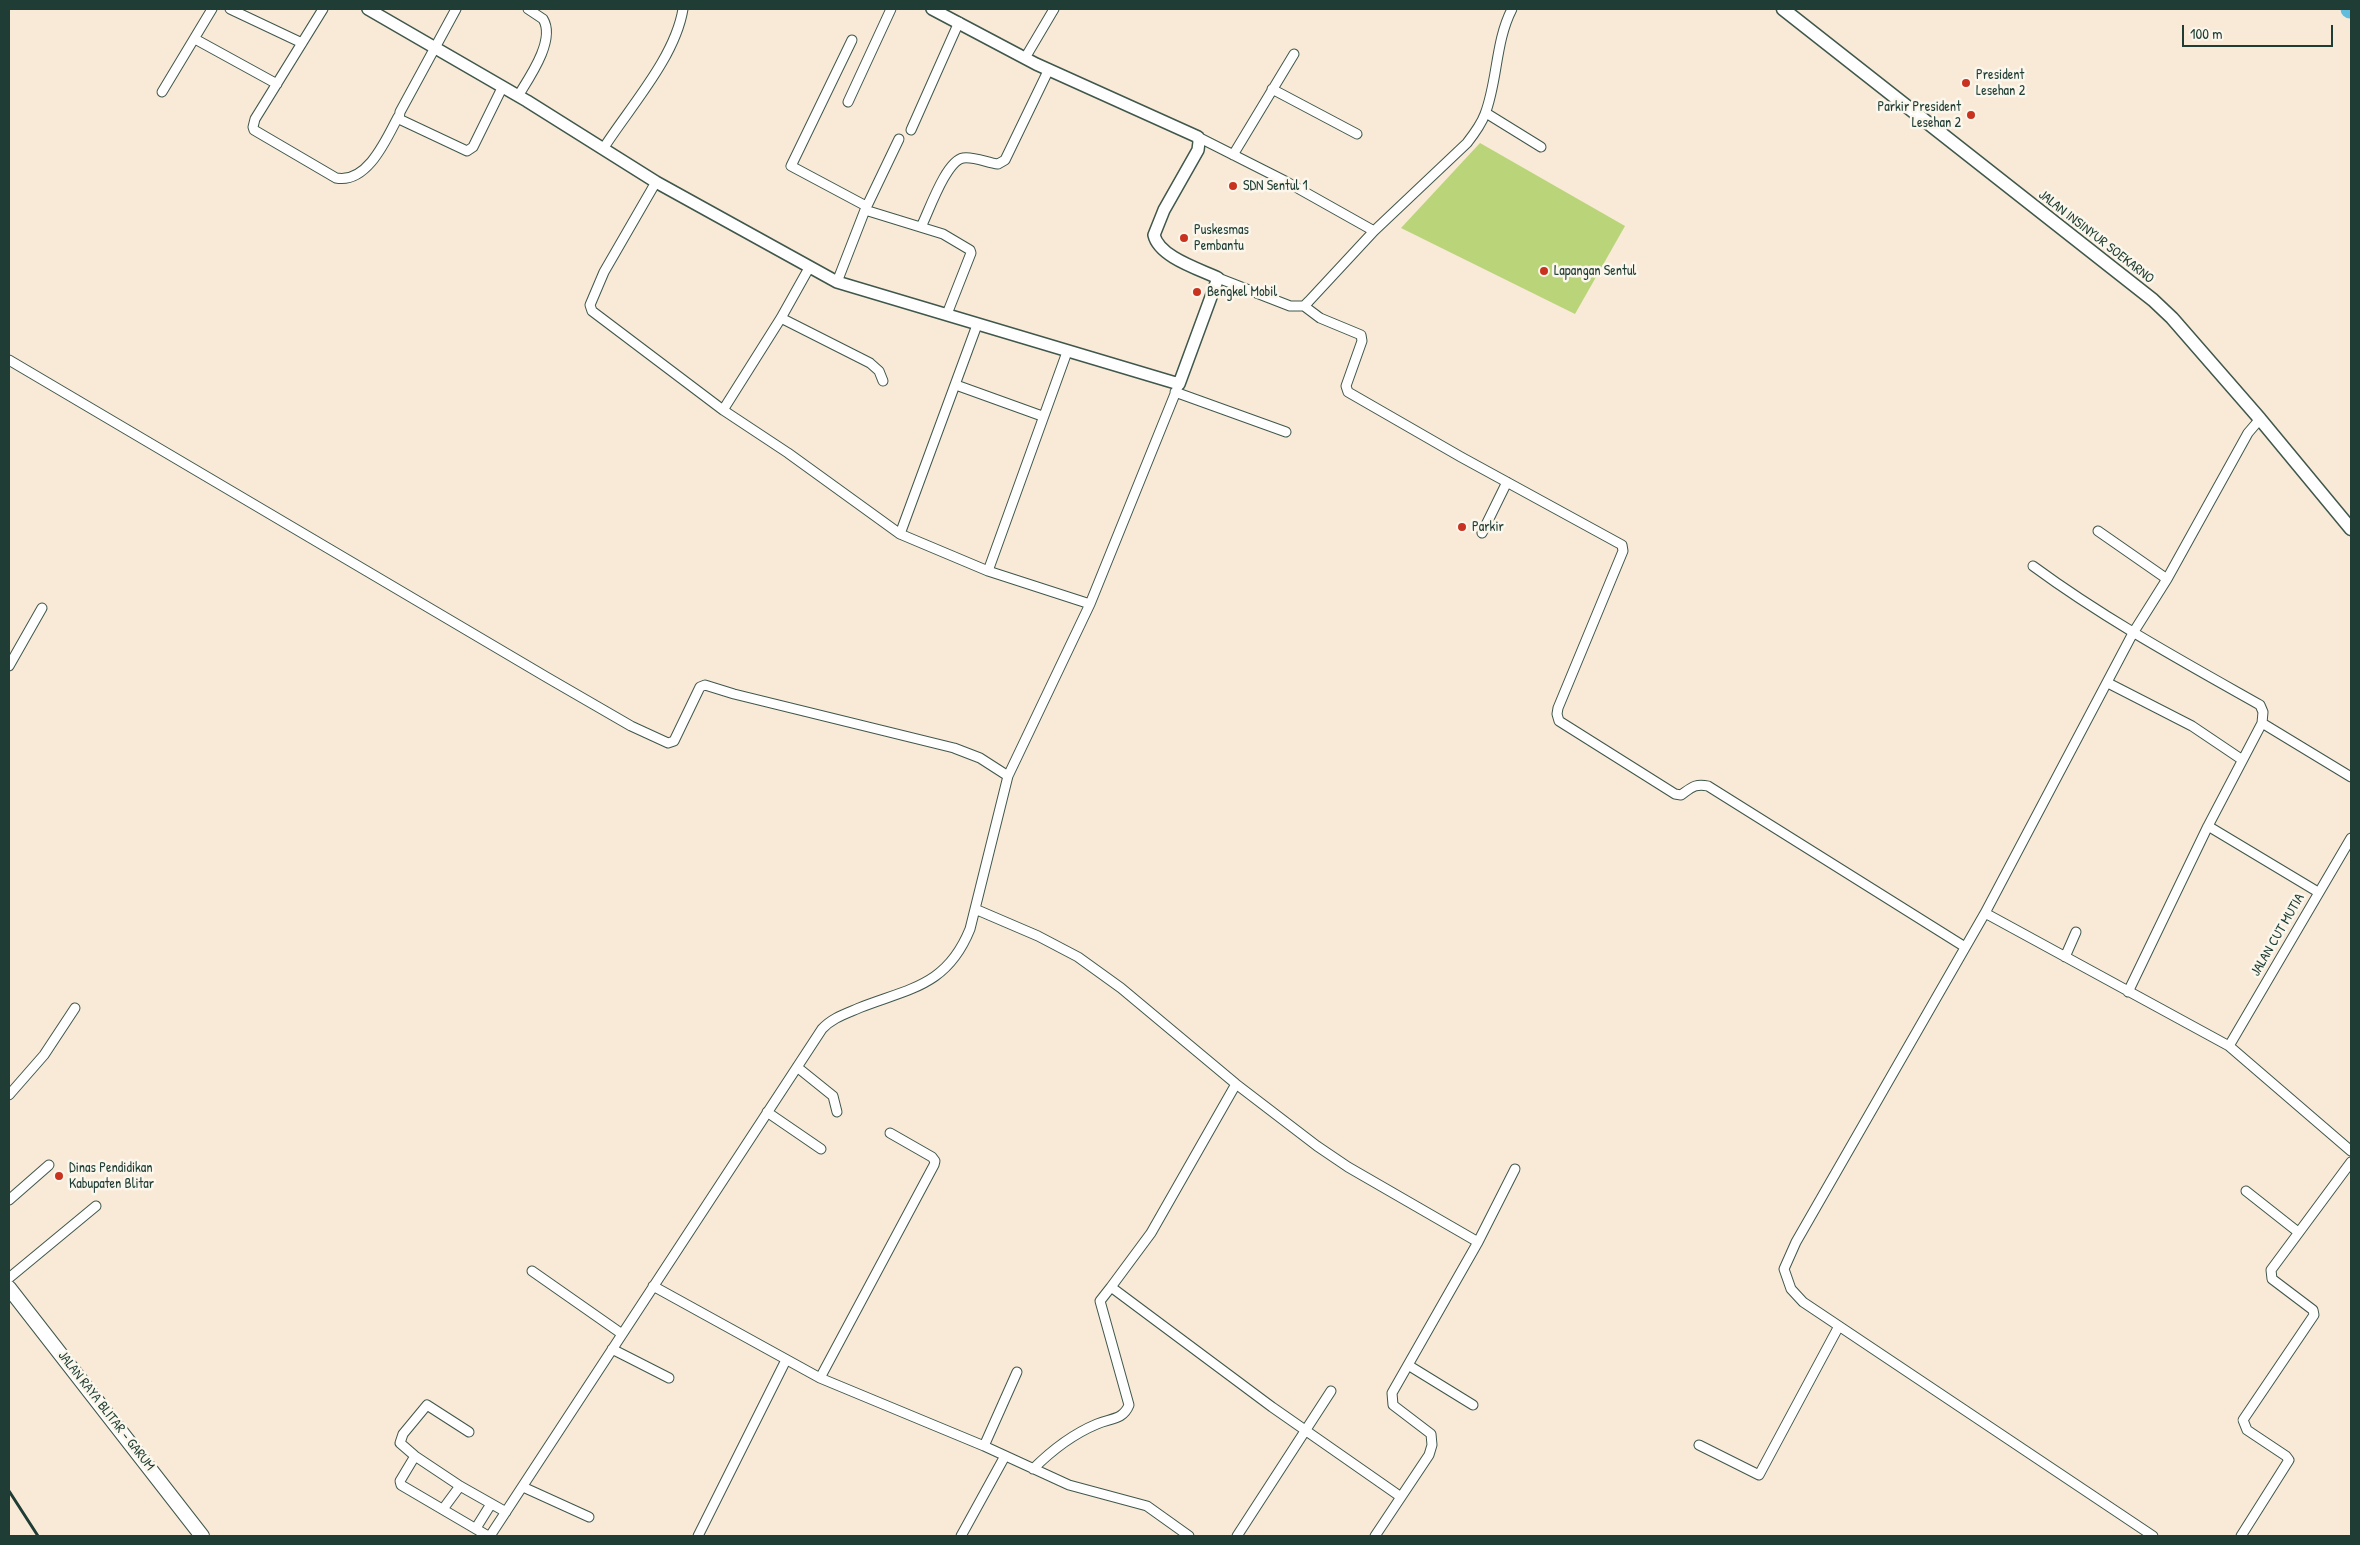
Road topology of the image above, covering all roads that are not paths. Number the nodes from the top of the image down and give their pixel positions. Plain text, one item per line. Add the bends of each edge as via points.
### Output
1 (212, 9) edge
2 (230, 9) edge
3 (323, 9) edge
4 (368, 9) edge
5 (456, 9) edge
6 (528, 9) edge
7 (682, 9) edge
8 (891, 9) edge
9 (1054, 9) edge
10 (1512, 9) edge
11 (1783, 9) edge
12 (938, 10) edge
13 (959, 22) junction
14 (195, 39) junction
15 (852, 40) dead end
16 (302, 43) junction
17 (434, 46) junction
18 (1294, 54) dead end
19 (1025, 58) junction
20 (1049, 69) junction
21 (277, 84) junction
22 (502, 88) junction
23 (1272, 89) junction
24 (162, 92) dead end
25 (518, 96) junction
26 (848, 102) dead end
27 (1486, 113) junction
28 (398, 117) junction
29 (911, 130) dead end
30 (1357, 134) dead end
31 (1198, 137) junction
32 (899, 139) dead end
33 (1541, 146) dead end
34 (603, 149) junction
35 (1233, 155) junction
36 (656, 182) junction
37 (866, 208) junction
38 (921, 227) junction
39 (1374, 231) junction
40 (809, 268) junction
41 (1218, 278) junction
42 (837, 282) junction
43 (1304, 306) junction
44 (947, 314) junction
45 (781, 318) junction
46 (977, 325) junction
47 (1066, 352) junction
48 (9, 360) edge
49 (883, 381) dead end
50 (956, 385) junction
51 (1177, 388) junction
52 (723, 410) junction
53 (1042, 416) junction
54 (2260, 419) junction
55 (1286, 432) dead end
56 (1507, 482) junction
57 (2351, 529) edge
58 (2098, 531) dead end
59 (1482, 533) dead end
60 (900, 534) junction
61 (2033, 566) dead end
62 (988, 571) junction
63 (2167, 579) junction
64 (1090, 604) junction
65 (42, 608) dead end
66 (2133, 634) junction
67 (9, 666) edge
68 (2108, 683) junction
69 (2262, 723) junction
70 (2241, 759) junction
71 (1008, 776) junction
72 (2351, 777) edge
73 (2208, 826) junction
74 (2351, 838) edge
75 (2318, 892) junction
76 (975, 909) junction
77 (1985, 912) junction
78 (2076, 932) dead end
79 (1965, 947) junction
80 (2064, 957) junction
81 (2128, 992) junction
82 (75, 1008) dead end
83 (2229, 1046) junction
84 (797, 1067) junction
85 (1236, 1084) junction
86 (9, 1096) edge
87 (767, 1112) junction
88 (837, 1112) dead end
89 (890, 1133) dead end
90 (821, 1149) dead end
91 (2351, 1151) edge
92 (2351, 1162) edge
93 (49, 1165) dead end
94 (1515, 1169) dead end
95 (2246, 1192) dead end
96 (9, 1200) edge
97 (96, 1206) dead end
98 (2298, 1232) junction
99 (1478, 1242) junction
100 (532, 1271) dead end
101 (9, 1278) edge
102 (653, 1286) junction
103 (1111, 1286) junction
104 (9, 1288) edge
105 (1839, 1326) junction
106 (622, 1334) junction
107 (612, 1349) junction
108 (786, 1360) junction
109 (1408, 1365) junction
110 (1017, 1372) dead end
111 (668, 1378) dead end
112 (820, 1378) junction
113 (1331, 1391) dead end
114 (1473, 1406) dead end
115 (1306, 1430) junction
116 (469, 1432) dead end
117 (1699, 1445) dead end
118 (984, 1446) junction
119 (415, 1456) junction
120 (1005, 1456) junction
121 (1033, 1469) junction
122 (460, 1486) junction
123 (523, 1487) junction
124 (1401, 1497) junction
125 (491, 1504) junction
126 (443, 1509) junction
127 (506, 1512) junction
128 (589, 1517) dead end
129 (476, 1528) junction
130 (202, 1536) edge
131 (489, 1536) edge
132 (698, 1536) edge
133 (960, 1536) edge
134 (1189, 1536) edge
135 (1238, 1536) edge
136 (1375, 1536) edge
137 (2154, 1536) edge
138 (2241, 1536) edge

1 - 14 street
2 - 16 street
3 - 16 street
4 - 17 street
5 - 17 street
6 - 25 street via 543,19 546,34 542,52
7 - 34 street via 666,54
8 - 26 street
9 - 19 street
10 - 27 street via 1501,36
11 - 54 main road, JALAN INSINYUR SOEKARNO via 2152,300 2172,318
12 - 13 street
13 - 19 street
13 - 29 street
14 - 21 street
14 - 24 street
15 - 37 street via 791,166
16 - 21 street
17 - 22 street
17 - 28 street
18 - 23 street
19 - 20 street
20 - 31 street
20 - 38 street via 1005,160 998,164 965,158 954,163
21 - 28 street via 256,119 254,130 336,178 348,178 365,168
22 - 25 street
22 - 28 street via 473,147 467,151
23 - 30 street
23 - 35 street
25 - 34 street
27 - 33 street
27 - 39 street via 1467,143
31 - 35 street
31 - 41 street via 1198,150 1164,210 1154,235 1164,250
32 - 37 street
34 - 36 street
35 - 39 street
36 - 40 street
36 - 52 street via 604,272 590,307
37 - 38 street
37 - 42 street
38 - 44 street via 943,234 970,250
39 - 43 street
40 - 42 street
40 - 45 street
41 - 43 street via 1290,306
41 - 51 street
42 - 44 street
43 - 56 street via 1320,318 1361,335 1346,386 1348,392
44 - 46 street
45 - 49 street via 870,363 879,371
45 - 52 street
46 - 47 street
46 - 50 street
47 - 51 street
47 - 53 street
48 - 71 street via 631,726 668,743 674,740 700,687 705,685 954,748 980,758
50 - 53 street
50 - 60 street
51 - 55 street
51 - 64 street
52 - 60 street
53 - 62 street
54 - 57 main road, JALAN INSINYUR SOEKARNO
54 - 63 street via 2248,433
56 - 59 street
56 - 79 street via 1618,542 1623,549 1558,708 1559,721 1675,794 1681,795 1692,786 1708,786
58 - 63 street
60 - 62 street
61 - 66 street
62 - 64 street
63 - 66 street
64 - 71 street
65 - 67 street
66 - 68 street
66 - 69 street via 2260,705
68 - 70 street via 2192,726
68 - 77 street
69 - 70 street
69 - 72 street
70 - 73 street
71 - 76 street
73 - 75 street
73 - 81 street
74 - 75 street, JALAN CUT MUTIA
75 - 83 street, JALAN CUT MUTIA
76 - 84 street via 962,948 948,966 913,990 830,1022
76 - 85 street via 1078,957 1121,988
77 - 79 street
77 - 80 street
78 - 80 street
79 - 105 street via 1785,1265 1784,1273 1794,1292 1803,1302
80 - 81 street
81 - 83 street
82 - 86 street via 44,1055
83 - 91 street
84 - 87 street
84 - 88 street via 833,1096
85 - 99 street via 1348,1167
85 - 103 street via 1152,1233
87 - 90 street
87 - 102 street
89 - 112 street via 932,1157 934,1165
92 - 98 street
93 - 96 street
94 - 99 street
95 - 98 street
97 - 101 street
98 - 138 street via 2273,1265 2271,1274 2276,1282 2313,1310 2314,1315 2245,1414 2243,1423 2247,1430 2288,1457 2289,1462
99 - 109 street
100 - 106 street
102 - 106 street
102 - 108 street
103 - 115 street
103 - 121 street via 1100,1301 1130,1405 1120,1417 1098,1423 1060,1445
104 - 130 highway, JALAN RAYA BLITAR - GARUM
105 - 117 street via 1759,1475
105 - 137 street
106 - 107 street
107 - 111 street
107 - 123 street
108 - 112 street
108 - 132 street
109 - 114 street
109 - 124 street via 1394,1388 1391,1400 1393,1405 1431,1434 1432,1445
110 - 118 street
112 - 118 street
113 - 115 street
115 - 124 street
115 - 135 street
116 - 119 street via 430,1406 425,1406 400,1439
118 - 120 street
119 - 122 street
119 - 126 street via 400,1484
120 - 121 street
120 - 133 street
121 - 134 street via 1079,1488 1147,1506
122 - 125 street
122 - 126 street
123 - 127 street
123 - 128 street
124 - 136 street
125 - 127 street
125 - 129 street
126 - 129 street
127 - 131 street
129 - 131 street

